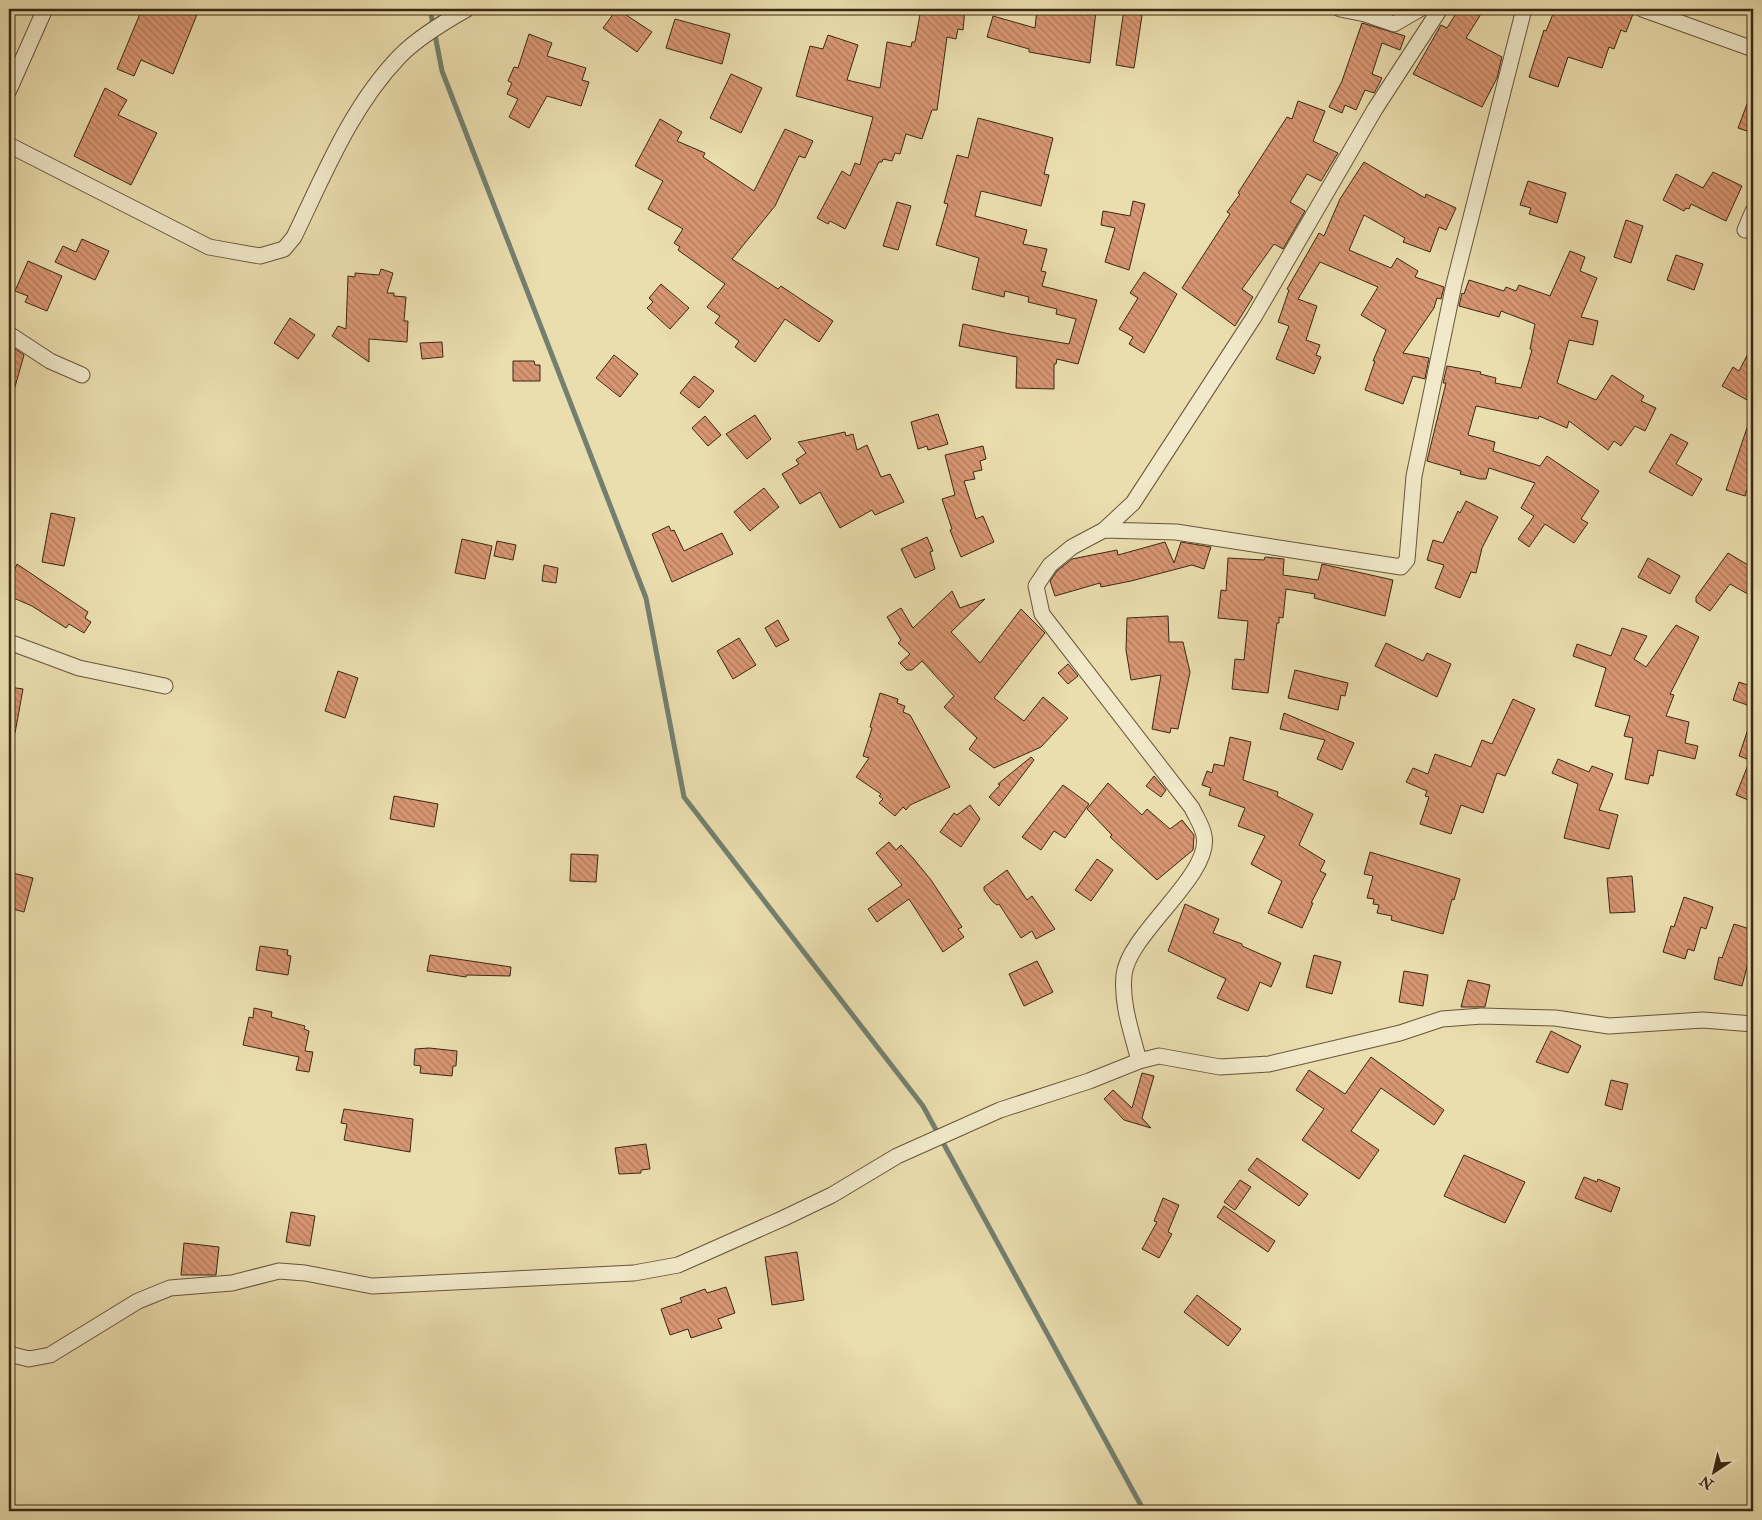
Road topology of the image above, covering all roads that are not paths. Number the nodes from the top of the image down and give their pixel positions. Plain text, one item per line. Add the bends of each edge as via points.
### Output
1 (45, 9) edge
2 (467, 9) edge
3 (1340, 9) edge
4 (1420, 9) edge
5 (1440, 9) edge
6 (1524, 9) edge
7 (1642, 9) edge
8 (1753, 49) edge
9 (9, 90) edge
10 (9, 145) edge
11 (1753, 211) edge
12 (1745, 230) dead end
13 (9, 334) edge
14 (82, 375) dead end
15 (1104, 530) junction
16 (9, 642) edge
17 (165, 686) dead end
18 (1753, 1024) edge
19 (1139, 1060) junction
20 (9, 1354) edge

1 - 9 street
2 - 10 street via 445,21 400,56 371,90 338,145 294,237 284,249 260,256 209,247
3 - 4 street via 1394,24
5 - 15 street via 1375,109 1248,325 1133,502
6 - 15 street via 1454,284 1414,476 1407,560 1401,567 1176,532
7 - 8 street
11 - 12 street
13 - 14 street via 50,361
15 - 19 street via 1072,547 1050,564 1036,586 1042,614 1192,808 1205,837 1199,864 1131,953 1124,974 1126,1011
16 - 17 street via 79,668
18 - 19 street via 1702,1020 1608,1026 1555,1018 1482,1016 1442,1019 1400,1033 1269,1064 1220,1067 1159,1056
19 - 20 street via 1000,1110 897,1156 784,1218 660,1270 372,1286 279,1271 232,1283 170,1288 138,1301 50,1355 29,1359

